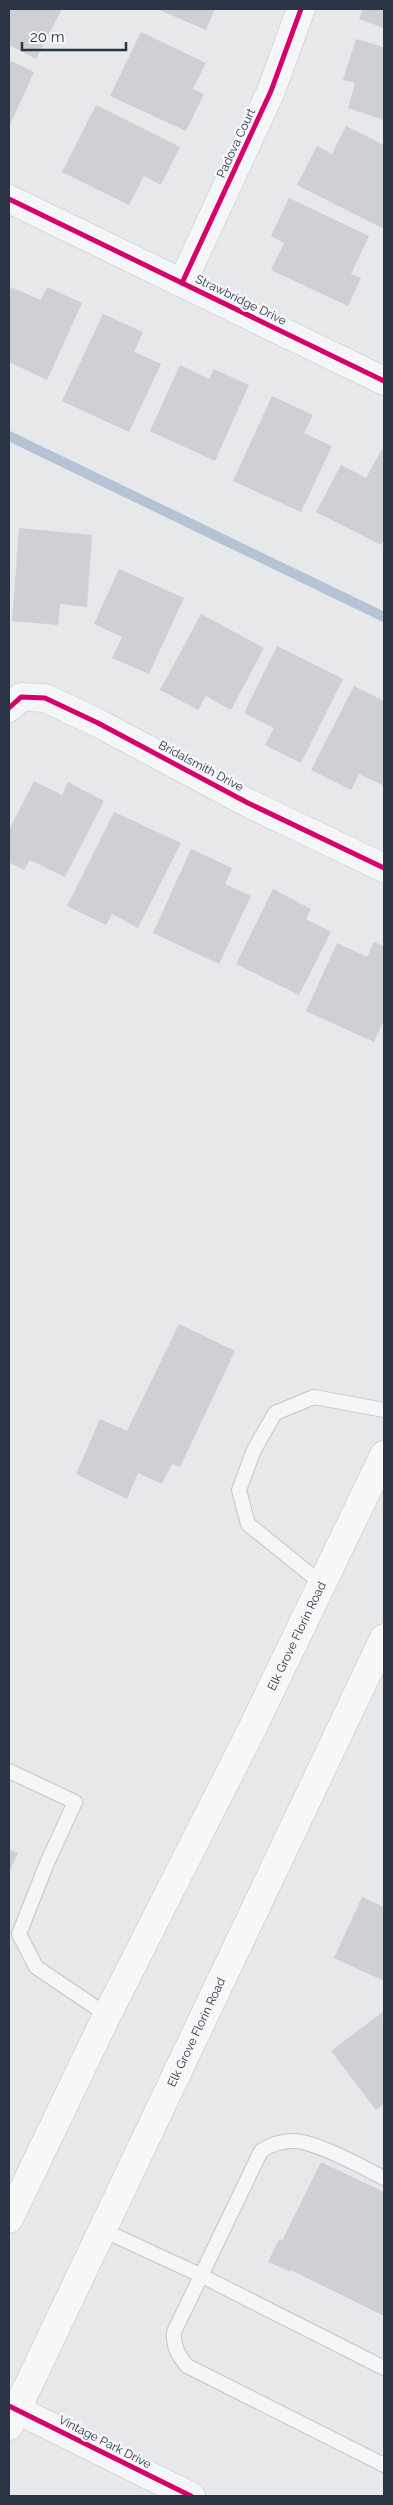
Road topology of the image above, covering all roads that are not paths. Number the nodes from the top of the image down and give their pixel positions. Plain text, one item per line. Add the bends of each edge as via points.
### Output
1 (301, 9) edge
2 (9, 199) edge
3 (182, 283) junction
4 (384, 381) edge
5 (9, 708) edge
6 (384, 868) edge
7 (384, 1410) edge
8 (384, 1455) edge
9 (321, 1582) junction
10 (384, 1638) edge
11 (9, 1771) edge
12 (14, 1936) edge
13 (107, 2015) junction
14 (384, 2178) edge
15 (9, 2219) edge
16 (103, 2230) junction
17 (200, 2275) junction
18 (384, 2368) edge
19 (11, 2414) edge
20 (384, 2465) edge
21 (192, 2496) edge

1 - 3 street, Padova Court via 271,91
2 - 3 street, Strawbridge Drive
3 - 4 street, Strawbridge Drive
5 - 6 street, Bridalsmith Drive via 21,697 45,698 248,803
7 - 9 lane via 314,1397 275,1413 254,1450 240,1490 248,1524
8 - 9 main road, Elk Grove Florin Road
9 - 13 main road, Elk Grove Florin Road via 252,1729
10 - 16 main road, Elk Grove Florin Road
11 - 12 lane via 75,1802
12 - 13 lane via 36,1968
13 - 15 main road, Elk Grove Florin Road
14 - 17 lane via 340,2156 296,2141 273,2144 261,2152
16 - 17 lane
16 - 19 main road, Elk Grove Florin Road
17 - 18 lane
17 - 20 lane via 174,2332 177,2353 187,2366
19 - 21 street, Vintage Park Drive

